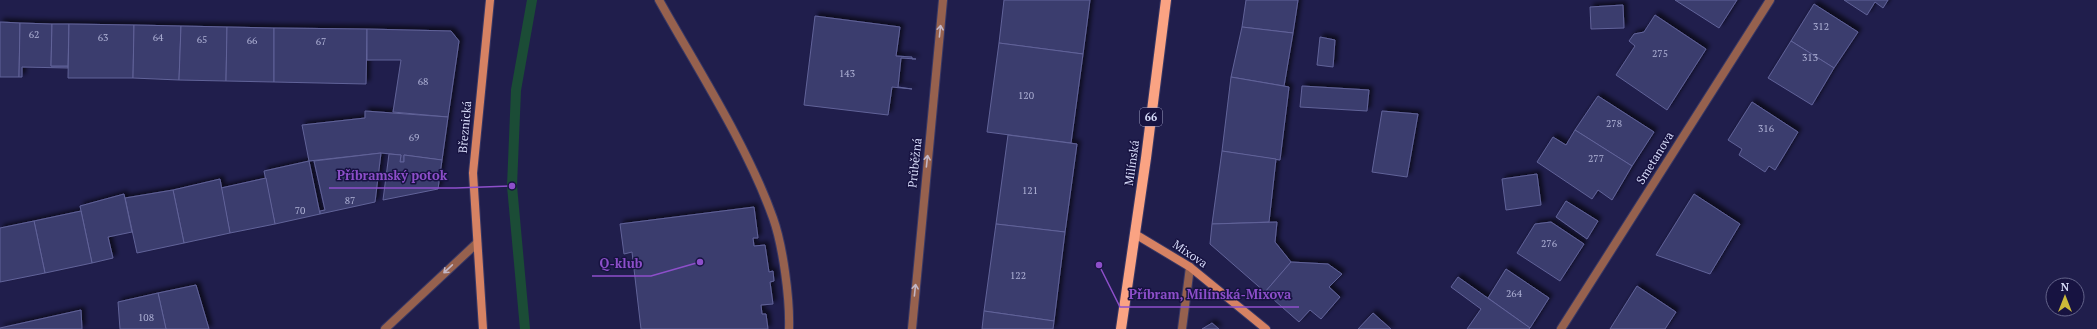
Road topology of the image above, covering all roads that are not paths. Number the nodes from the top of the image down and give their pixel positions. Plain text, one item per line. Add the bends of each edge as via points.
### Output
1 (490, 0) edge
2 (659, 0) edge
3 (943, 0) edge
4 (1166, 0) edge
5 (1770, 0) edge
6 (1135, 234) junction
7 (477, 243) junction
8 (1190, 267) junction
9 (385, 329) edge
10 (483, 329) edge
11 (789, 329) edge
12 (912, 329) edge
13 (1121, 329) edge
14 (1182, 329) edge
15 (1266, 329) edge
16 (1560, 329) edge

1 - 7 street, Březnická via 473,173
2 - 11 street via 729,125 774,219 785,273
12 -> 3 street, Průběžná
4 - 6 main road, Milínská / 66
5 - 16 street, Smetanova
6 - 8 street, Mixova
6 - 13 main road, Milínská / 66
7 -> 9 street
7 - 10 street, Březnická
8 - 14 street
8 - 15 street, Mixova

